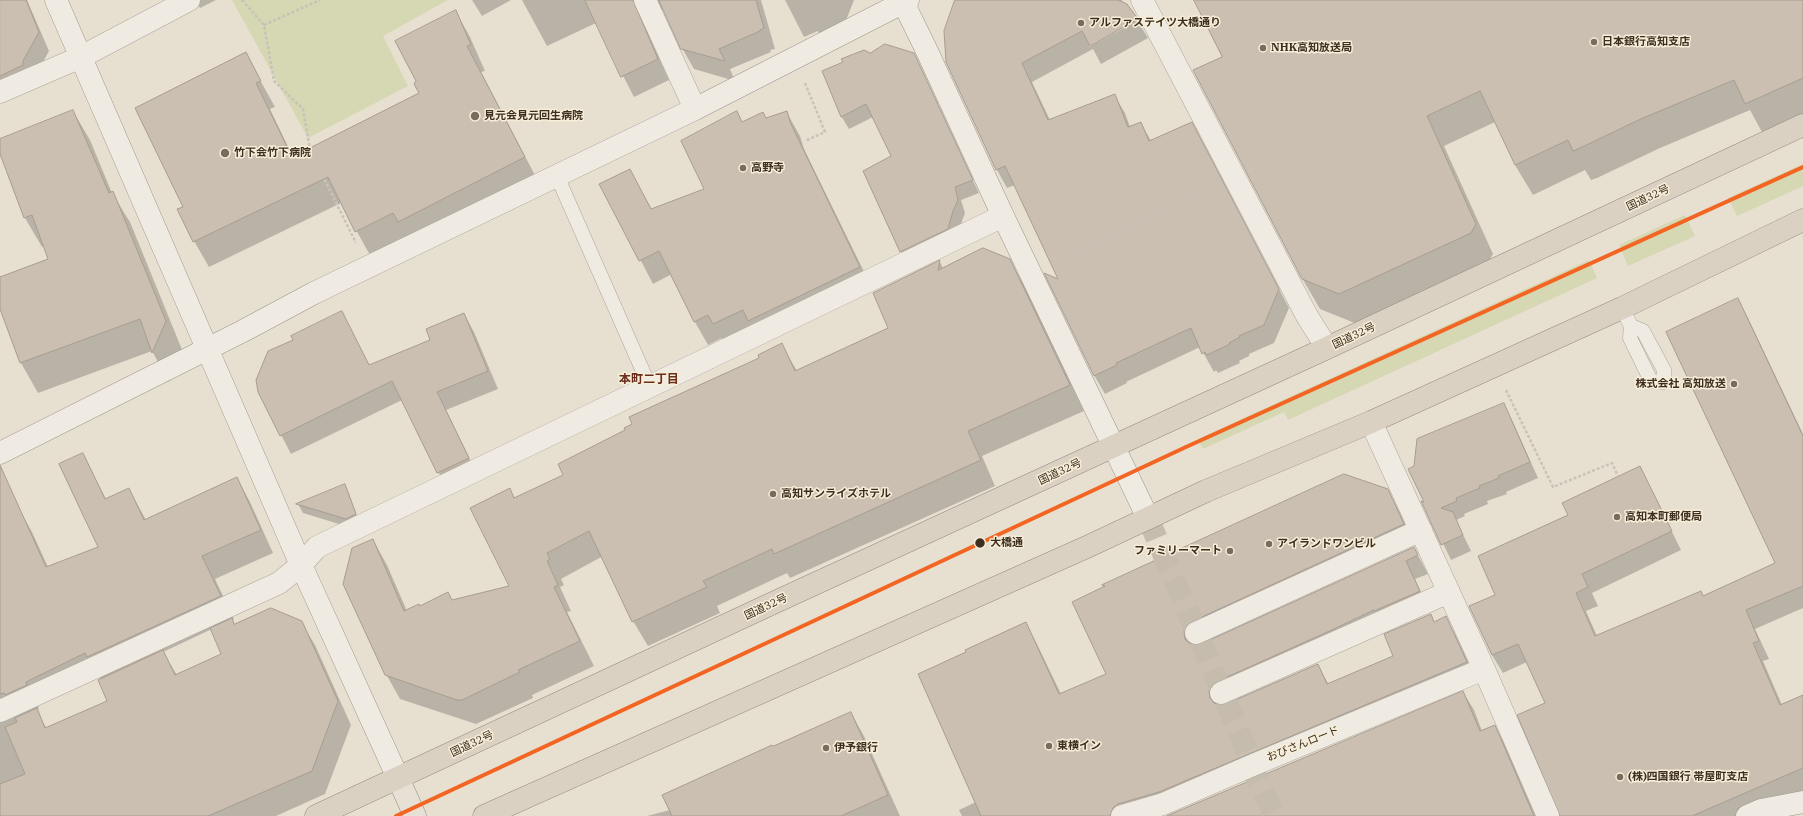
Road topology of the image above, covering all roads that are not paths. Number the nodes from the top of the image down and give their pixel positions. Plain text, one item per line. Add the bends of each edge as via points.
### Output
1 (56, 0) edge
2 (189, 0) edge
3 (646, 0) edge
4 (1142, 0) edge
5 (904, 1) edge
6 (81, 56) junction
7 (0, 92) edge
8 (696, 108) junction
9 (1803, 125) edge
10 (557, 176) junction
11 (1002, 216) junction
12 (1803, 220) edge
13 (1327, 348) junction
14 (207, 349) junction
15 (649, 385) junction
16 (1371, 422) junction
17 (1114, 447) junction
18 (0, 453) edge
19 (1148, 518) junction
20 (1421, 530) junction
21 (301, 565) junction
22 (1449, 592) junction
23 (1196, 633) dead end
24 (1484, 669) junction
25 (1221, 693) dead end
26 (0, 711) edge
27 (398, 778) junction
28 (1803, 802) edge
29 (316, 816) edge
30 (415, 816) edge
31 (484, 816) edge
32 (1122, 816) edge
33 (1548, 816) edge
34 (1747, 816) edge

1 - 6 street
2 - 6 street
3 - 8 street
4 - 13 street via 1307,316
5 - 8 street
5 - 11 street
6 - 7 street
6 - 14 street
8 - 10 street
9 - 13 highway, 国道32号
10 - 14 street via 314,293
10 - 15 lane
11 - 15 street
11 - 17 street
12 - 16 highway via 1627,317
13 - 17 highway, 国道32号
14 - 18 street
14 - 21 street
15 - 21 street via 317,547
16 - 19 highway
16 - 20 street
17 - 19 street
17 - 27 highway, 国道32号
19 - 31 highway
20 - 22 street
20 - 23 street
21 - 26 street via 279,583
21 - 27 street
22 - 24 street
22 - 25 street
24 - 32 street, おびさんロード via 1164,804
24 - 33 street
27 - 29 highway, 国道32号
27 - 30 main road
28 - 34 street via 1761,810

